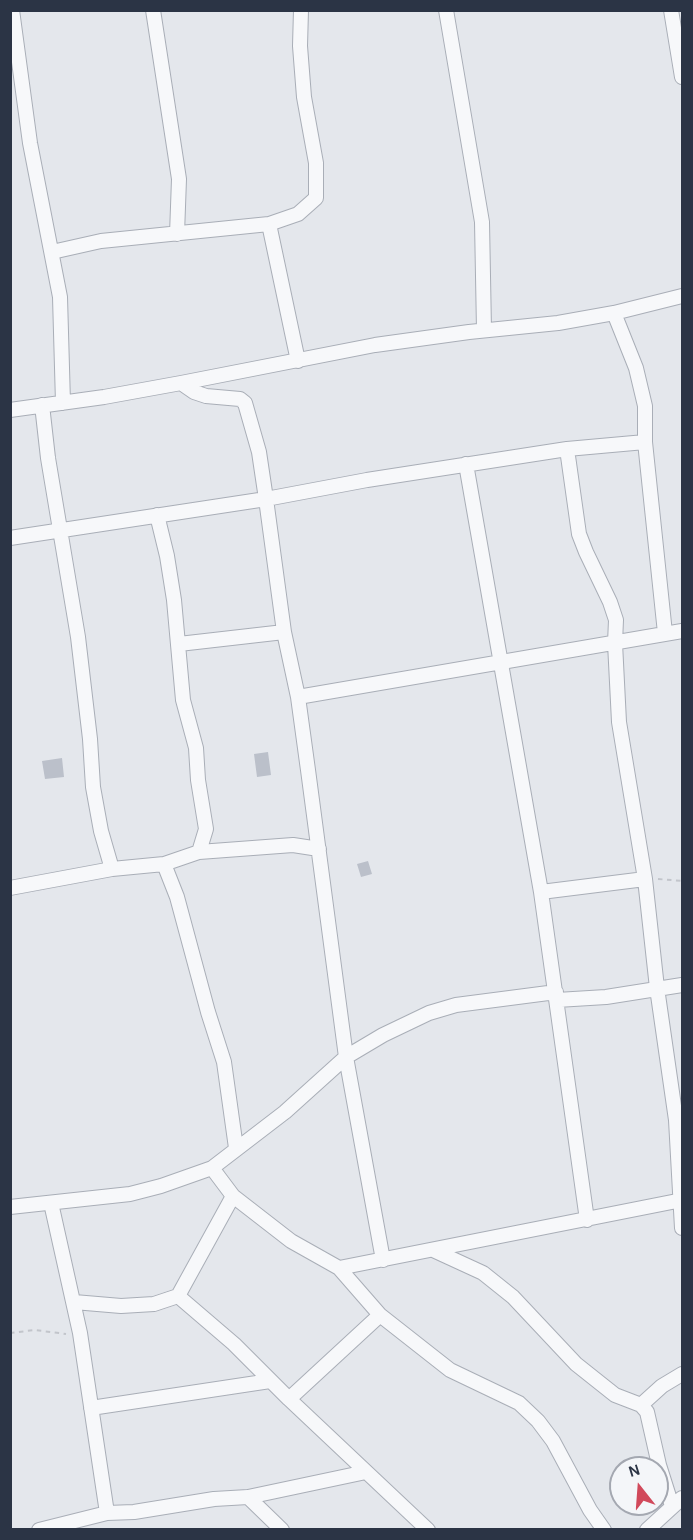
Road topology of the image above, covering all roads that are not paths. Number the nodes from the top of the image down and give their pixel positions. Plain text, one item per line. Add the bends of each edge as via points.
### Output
1 (12, 10) edge
2 (153, 10) edge
3 (301, 10) edge
4 (446, 10) edge
5 (671, 10) edge
6 (682, 77) edge
7 (269, 224) junction
8 (177, 234) junction
9 (52, 252) junction
10 (682, 296) edge
11 (614, 313) junction
12 (484, 330) junction
13 (298, 361) junction
14 (182, 383) junction
15 (63, 403) junction
16 (42, 405) junction
17 (10, 410) edge
18 (645, 442) junction
19 (567, 449) junction
20 (466, 464) junction
21 (266, 499) junction
22 (157, 515) junction
23 (60, 530) junction
24 (10, 538) edge
25 (682, 631) edge
26 (284, 632) junction
27 (665, 633) junction
28 (615, 643) junction
29 (179, 644) junction
30 (501, 662) junction
31 (298, 697) junction
32 (319, 849) junction
33 (199, 852) junction
34 (164, 864) junction
35 (112, 869) junction
36 (645, 879) junction
37 (10, 888) edge
38 (541, 892) junction
39 (682, 985) edge
40 (657, 988) junction
41 (556, 996) junction
42 (346, 1057) junction
43 (236, 1148) junction
44 (212, 1168) junction
45 (233, 1196) junction
46 (681, 1200) edge
47 (51, 1203) junction
48 (10, 1208) edge
49 (587, 1220) junction
50 (682, 1228) edge
51 (433, 1250) junction
52 (383, 1260) junction
53 (339, 1268) junction
54 (178, 1296) junction
55 (74, 1302) junction
56 (380, 1315) junction
57 (682, 1374) edge
58 (270, 1381) junction
59 (289, 1399) junction
60 (641, 1405) junction
61 (91, 1408) junction
62 (366, 1472) junction
63 (248, 1497) junction
64 (677, 1502) edge
65 (107, 1513) junction
66 (39, 1530) edge
67 (282, 1530) edge
68 (428, 1530) edge
69 (604, 1530) edge
70 (647, 1530) edge

1 - 9 street via 30,143
2 - 8 street via 178,179
3 - 7 street via 303,97 316,163 316,198 298,214
4 - 12 street via 482,222
5 - 6 street
7 - 8 street
7 - 13 street
8 - 9 street via 101,241
9 - 15 street via 60,297
10 - 11 street
11 - 12 street
11 - 18 street via 636,368 645,406
12 - 13 street via 375,345
13 - 14 street
14 - 15 street
14 - 21 street via 194,392 245,403 259,452
15 - 16 street
16 - 17 street
16 - 23 street
18 - 19 street
18 - 27 street
19 - 20 street
19 - 28 street via 579,534 616,620
20 - 21 street
20 - 30 street
21 - 22 street
21 - 26 street
22 - 23 street
22 - 29 street via 169,567
23 - 24 street
23 - 35 street via 78,637 94,797
25 - 27 street
26 - 29 street
26 - 31 street
27 - 28 street
28 - 30 street
28 - 36 street via 619,722
29 - 33 street via 183,700 196,748 206,829
30 - 31 street
30 - 38 street
31 - 32 street
32 - 33 street via 293,845
32 - 42 street
33 - 34 street
34 - 35 street
34 - 43 street via 224,1062
35 - 37 street
36 - 38 street
36 - 40 street
38 - 41 street
39 - 40 street
40 - 41 street via 606,997
40 - 46 street via 676,1120
41 - 42 street via 456,1005 429,1013
41 - 49 street
42 - 43 street via 285,1112
42 - 52 street
43 - 44 street
44 - 45 street
44 - 47 street via 130,1194
45 - 53 street via 291,1241
45 - 54 street
46 - 49 street
46 - 50 street
47 - 48 street
47 - 55 street
49 - 51 street
51 - 52 street
51 - 60 street via 483,1273 513,1297 576,1364 615,1395
52 - 53 street
53 - 56 street
54 - 55 street via 154,1304 121,1306
54 - 58 street
55 - 61 street
56 - 59 street
56 - 69 street via 450,1370 519,1403 538,1421
57 - 60 street
58 - 59 street
58 - 61 street
59 - 62 street
60 - 64 street via 658,1465
61 - 65 street
62 - 63 street
62 - 68 street
63 - 65 street
63 - 67 street
64 - 70 street
65 - 66 street

